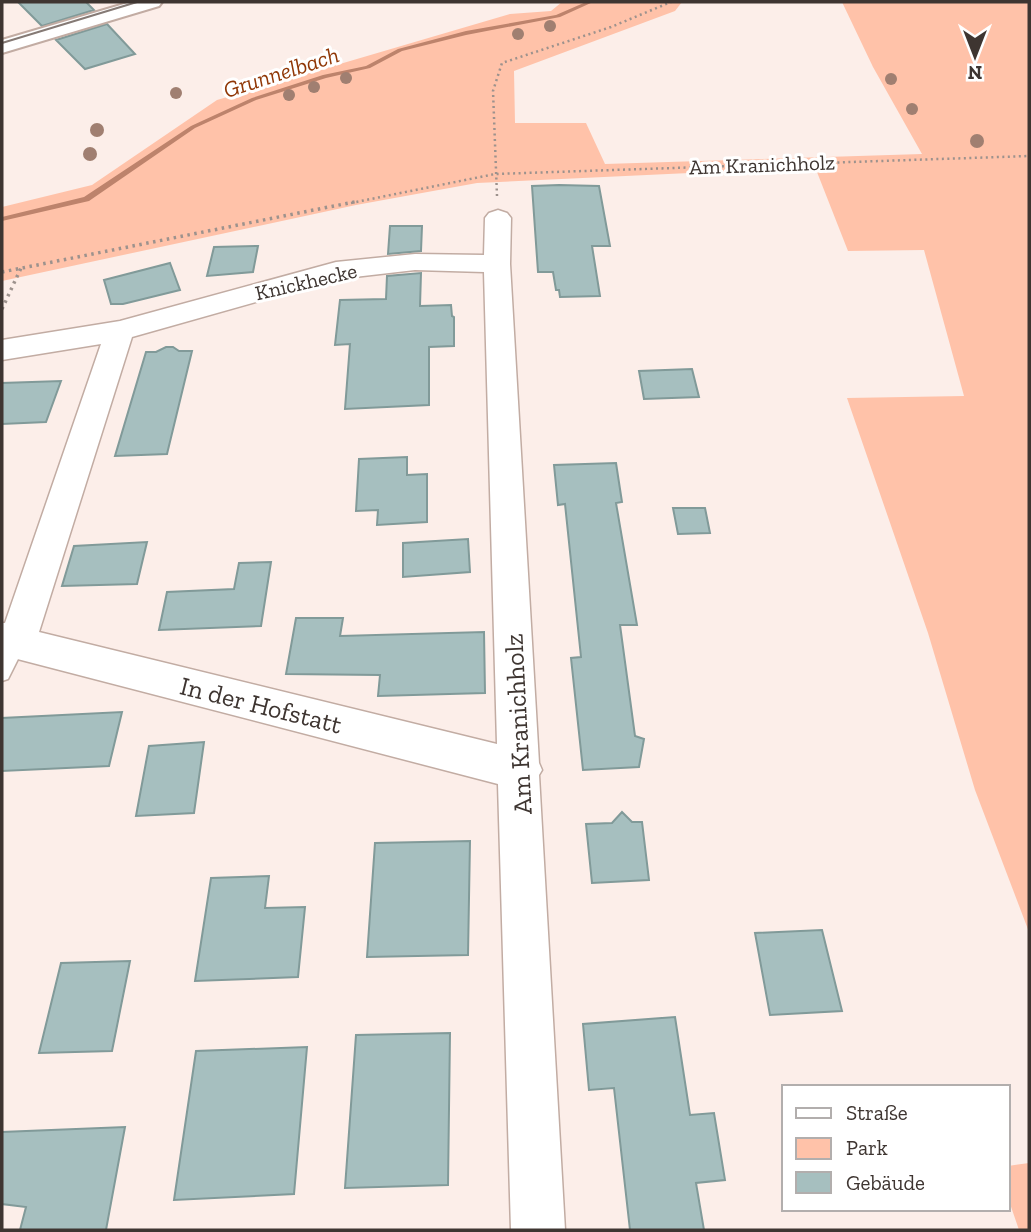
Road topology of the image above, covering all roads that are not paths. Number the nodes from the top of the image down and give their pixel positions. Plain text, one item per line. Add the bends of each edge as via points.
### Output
1 (111, 2) edge
2 (152, 2) edge
3 (2, 35) edge
4 (2, 47) edge
5 (498, 218) dead end
6 (497, 264) junction
7 (120, 331) junction
8 (2, 350) edge
9 (7, 652) edge
10 (521, 770) junction
11 (538, 1230) edge

1 - 3 main road
2 - 4 main road
5 - 6 street, Am Kranichholz
6 - 7 street, Knickhecke via 415,262 336,271
6 - 10 street, Am Kranichholz
7 - 8 street, Knickhecke
7 - 9 street
9 - 10 street, In der Hofstatt
10 - 11 street, Am Kranichholz

